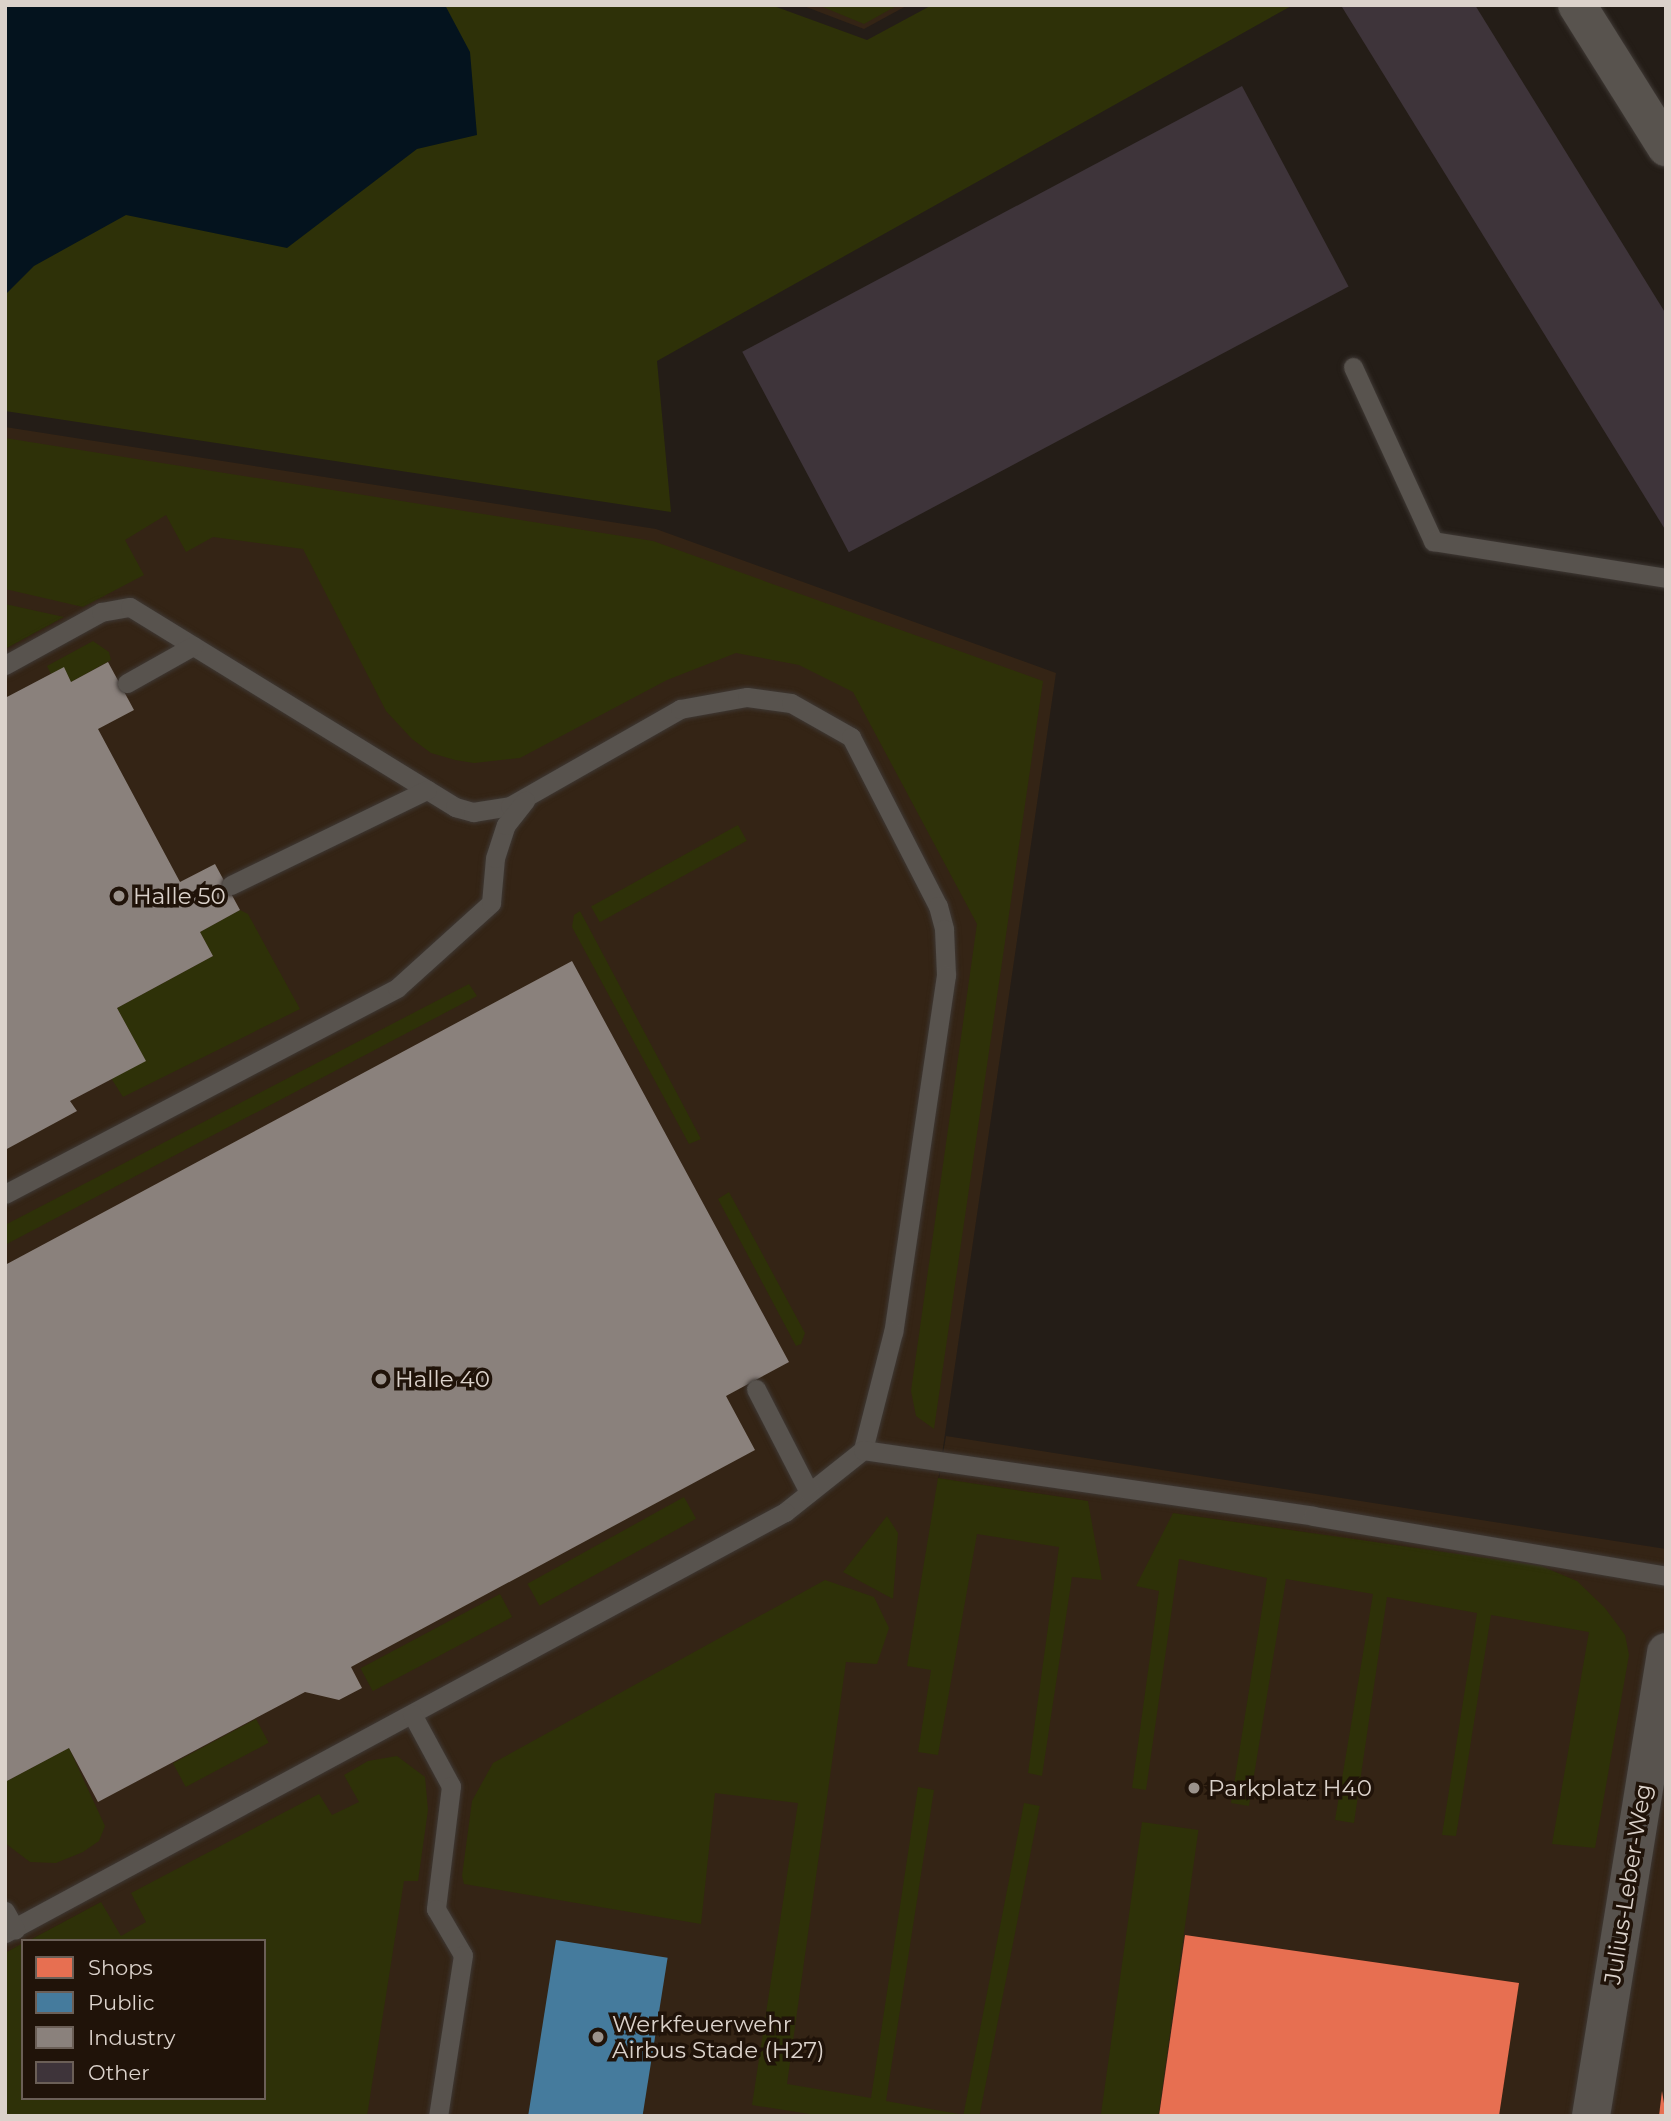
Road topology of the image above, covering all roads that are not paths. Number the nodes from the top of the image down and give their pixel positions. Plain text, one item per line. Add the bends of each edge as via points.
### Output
1 (1577, 5) edge
2 (1666, 147) edge
3 (1353, 367) dead end
4 (1666, 578) edge
5 (193, 646) junction
6 (5, 665) edge
7 (127, 683) dead end
8 (427, 790) junction
9 (527, 797) junction
10 (231, 885) dead end
11 (5, 1194) edge
12 (756, 1389) dead end
13 (863, 1450) junction
14 (809, 1492) junction
15 (1666, 1576) edge
16 (1666, 1652) edge
17 (412, 1714) junction
18 (8, 1924) edge
19 (438, 2116) edge
20 (1591, 2116) edge

1 - 2 street
3 - 4 lane via 1433,541
5 - 6 lane via 130,607 101,612
5 - 7 lane
5 - 8 lane
8 - 9 lane via 473,812 510,806
8 - 10 lane
9 - 11 lane via 506,825 495,858 491,903 397,988
9 - 13 lane via 680,709 747,697 791,703 851,737 932,894 944,929 943,999 893,1332
12 - 14 lane
13 - 14 lane
13 - 15 lane via 1313,1516
14 - 17 lane via 785,1511
16 - 20 street, Julius-Leber-Weg
17 - 18 lane
17 - 19 lane via 451,1786 436,1909 463,1955

